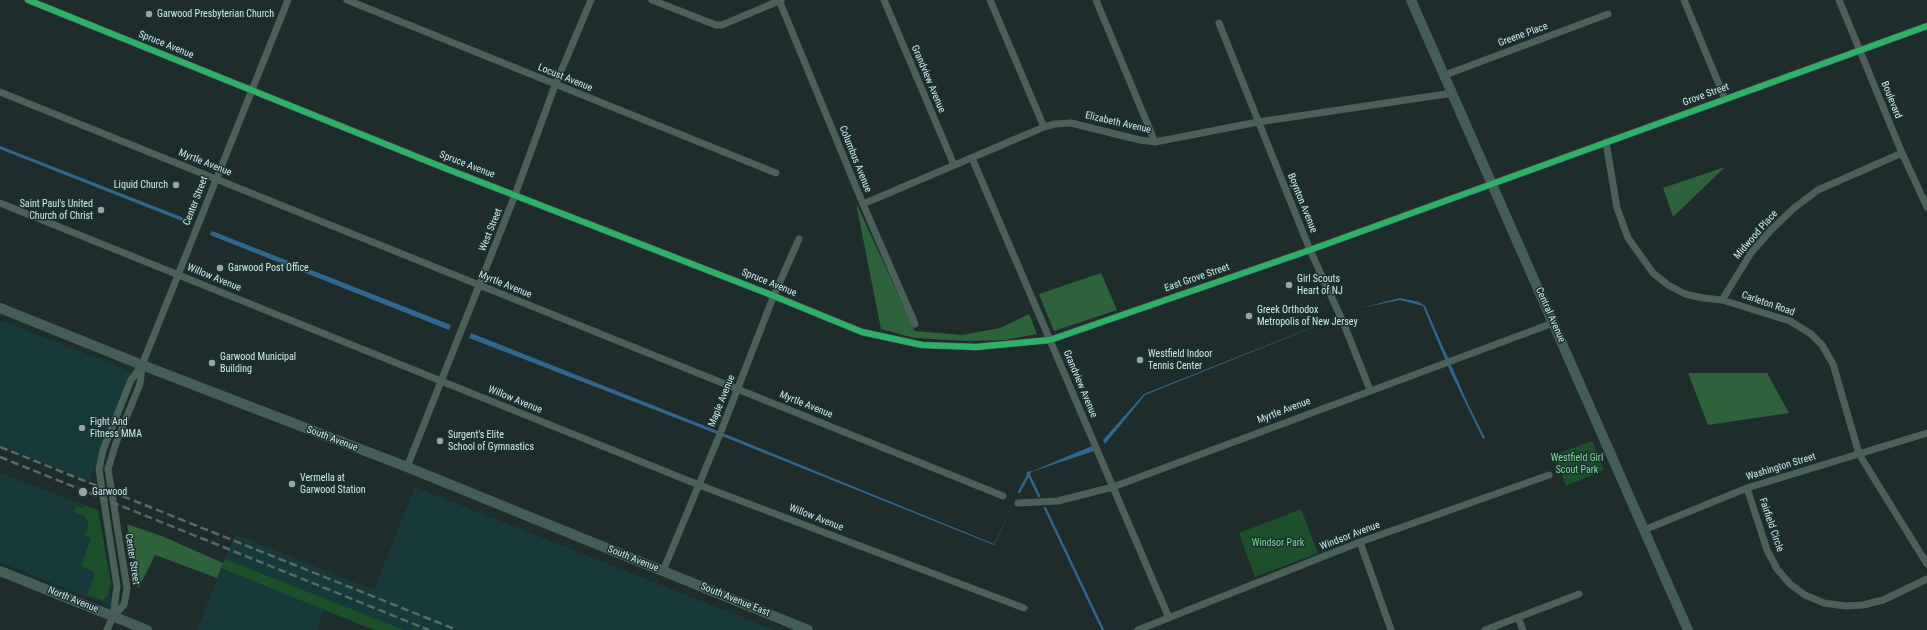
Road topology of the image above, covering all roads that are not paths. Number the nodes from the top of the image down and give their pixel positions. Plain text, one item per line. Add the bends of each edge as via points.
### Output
1 (28, 0) edge
2 (288, 0) edge
3 (347, 0) edge
4 (591, 0) edge
5 (652, 0) edge
6 (780, 0) edge
7 (884, 0) edge
8 (990, 0) edge
9 (1096, 0) edge
10 (1411, 0) edge
11 (1684, 0) edge
12 (1839, 0) edge
13 (1608, 14) dead end
14 (1219, 23) dead end
15 (1927, 26) edge
16 (1860, 50) junction
17 (1445, 75) junction
18 (556, 85) junction
19 (252, 91) junction
20 (0, 92) edge
21 (1452, 93) junction
22 (1725, 99) junction
23 (1258, 122) junction
24 (1044, 127) junction
25 (1155, 142) junction
26 (1606, 142) junction
27 (1902, 153) junction
28 (972, 158) junction
29 (954, 165) junction
30 (776, 173) dead end
31 (216, 178) junction
32 (1491, 184) junction
33 (516, 195) junction
34 (0, 203) edge
35 (863, 204) junction
36 (1927, 207) edge
37 (799, 239) dead end
38 (1310, 250) junction
39 (179, 275) junction
40 (480, 285) junction
41 (774, 295) junction
42 (1722, 300) junction
43 (0, 308) edge
44 (1553, 322) junction
45 (916, 324) dead end
46 (901, 340) joint
47 (1050, 340) junction
48 (142, 366) junction
49 (441, 381) junction
50 (738, 388) junction
51 (1370, 390) junction
52 (1927, 433) edge
53 (1859, 454) junction
54 (407, 467) junction
55 (1548, 475) dead end
56 (699, 485) junction
57 (1113, 487) junction
58 (1747, 488) junction
59 (1003, 496) dead end
60 (1018, 503) dead end
61 (1644, 530) junction
62 (1360, 542) junction
63 (1927, 564) edge
64 (0, 571) edge
65 (663, 571) junction
66 (1927, 579) edge
67 (1579, 594) dead end
68 (1024, 608) dead end
69 (113, 616) junction
70 (1518, 617) junction
71 (1169, 618) junction
72 (107, 630) edge
73 (147, 630) edge
74 (808, 630) edge
75 (1138, 630) edge
76 (1391, 630) edge
77 (1485, 630) edge
78 (1523, 630) edge
79 (1688, 630) edge

1 - 19 street, Spruce Avenue
2 - 19 street, Center Street
3 - 18 street, Locust Avenue
4 - 18 street, West Street
5 - 6 street via 716,25 730,22
6 - 35 street, Columbus Avenue
7 - 29 street, Grandview Avenue
8 - 24 street
9 - 25 street
10 - 17 main road, Central Avenue
11 - 22 street
12 - 16 street, Boulevard
13 - 17 street, Greene Place
14 - 23 street, Boynton Avenue
15 - 16 street, Grove Street
16 - 22 street, Grove Street
16 - 27 street, Boulevard
17 - 21 main road, Central Avenue
18 - 30 street, Locust Avenue
18 - 33 street, West Street
19 - 31 street, Center Street
19 - 33 street, Spruce Avenue
20 - 31 street, Myrtle Avenue
21 - 23 street, Elizabeth Avenue
21 - 32 main road, Central Avenue
22 - 26 street, Grove Street
23 - 25 street, Elizabeth Avenue
23 - 38 street, Boynton Avenue
24 - 25 street, Elizabeth Avenue via 1071,123
24 - 28 street, Elizabeth Avenue
26 - 32 street, Grove Street
26 - 42 street, Carleton Road via 1617,208 1628,238 1652,273 1685,294
27 - 36 street, Boulevard
27 - 42 street, Midwood Place via 1818,190 1794,208 1751,253
28 - 29 street, Elizabeth Avenue
28 - 47 street, Grandview Avenue
29 - 35 street, Elizabeth Avenue
31 - 39 street, Center Street
31 - 40 street, Myrtle Avenue
32 - 38 street, East Grove Street
32 - 44 main road, Central Avenue
33 - 40 street, West Street
33 - 41 street, Spruce Avenue
34 - 39 street, Willow Avenue
35 - 45 street, Columbus Avenue
37 - 41 street, Maple Avenue
38 - 47 street, East Grove Street
38 - 51 street, Boynton Avenue
39 - 48 street, Center Street
39 - 49 street, Willow Avenue
40 - 49 street, West Street
40 - 50 street, Myrtle Avenue
41 - 46 street, Spruce Avenue via 862,332
41 - 50 street, Maple Avenue
42 - 53 street, Carleton Road via 1790,321 1811,334 1822,345 1833,364
43 - 48 main road, South Avenue
44 - 51 street, Myrtle Avenue
44 - 61 main road, Central Avenue
46 - 47 street, East Grove Street via 922,345 976,347
47 - 57 street, Grandview Avenue
48 - 54 main road, South Avenue
48 - 69 street, Center Street via 131,380 103,450 100,469 116,578
48 - 69 street, Center Street via 140,384 108,469 127,588 124,605
49 - 54 street, West Street
49 - 56 street, Willow Avenue
50 - 56 street, Maple Avenue
50 - 59 street, Myrtle Avenue
51 - 57 street, Myrtle Avenue
52 - 53 street, Washington Street
53 - 58 street, Washington Street
53 - 63 street, Carleton Road
54 - 65 main road, South Avenue
55 - 62 street, Windsor Avenue
56 - 65 street, Maple Avenue
56 - 68 street, Willow Avenue
57 - 60 street, Myrtle Avenue via 1058,502
57 - 71 street, Grandview Avenue
58 - 61 street, Washington Street
58 - 66 street, Fairfield Circle via 1767,550 1777,569 1790,584 1805,595 1824,603 1864,605 1883,600
61 - 79 main road, Central Avenue
62 - 71 street, Windsor Avenue
62 - 76 street
64 - 69 main road, North Avenue
65 - 74 main road, South Avenue East
67 - 70 street
69 - 72 street
69 - 73 main road, North Avenue
70 - 77 street
70 - 78 street
71 - 75 street, Windsor Avenue

